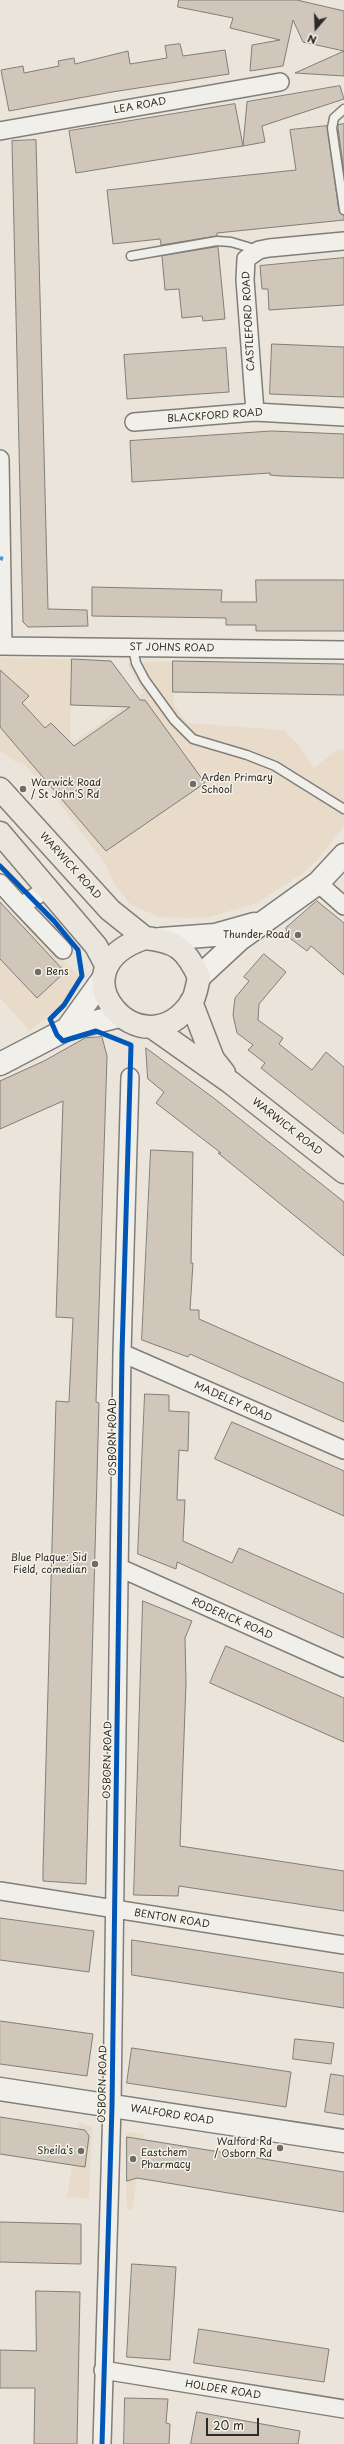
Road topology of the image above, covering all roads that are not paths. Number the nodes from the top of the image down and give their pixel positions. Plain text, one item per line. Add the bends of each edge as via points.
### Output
1 (280, 82) dead end
2 (344, 109) edge
3 (0, 131) edge
4 (344, 210) edge
5 (344, 241) edge
6 (258, 250) junction
7 (131, 256) dead end
8 (255, 412) junction
9 (344, 417) edge
10 (134, 422) dead end
11 (0, 459) edge
12 (2, 646) edge
13 (133, 648) junction
14 (344, 650) edge
15 (0, 789) edge
16 (344, 809) edge
17 (0, 833) edge
18 (344, 855) edge
19 (0, 883) edge
20 (318, 883) junction
21 (48, 888) junction
22 (21, 906) junction
23 (344, 906) edge
24 (267, 920) junction
25 (153, 939) junction
26 (63, 950) dead end
27 (105, 972) junction
28 (199, 977) junction
29 (191, 1002) junction
30 (119, 1016) junction
31 (152, 1028) junction
32 (67, 1029) junction
33 (0, 1064) edge
34 (130, 1077) dead end
35 (230, 1082) junction
36 (344, 1172) edge
37 (122, 1353) junction
38 (344, 1450) edge
39 (120, 1568) junction
40 (344, 1668) edge
41 (0, 1891) edge
42 (114, 1910) junction
43 (344, 1945) edge
44 (0, 2089) edge
45 (112, 2106) junction
46 (344, 2141) edge
47 (103, 2370) junction
48 (344, 2409) edge
49 (102, 2444) edge

1 - 3 street, LEA ROAD
2 - 4 lane via 334,118 332,128
5 - 6 street
6 - 7 lane via 231,242 217,241
6 - 8 street, CASTLEFORD ROAD via 246,259 245,280
8 - 9 street, BLACKFORD ROAD
8 - 10 street, BLACKFORD ROAD
11 - 12 street
12 - 13 street, ST JOHNS ROAD
13 - 14 street, ST JOHNS ROAD
13 - 16 lane via 136,663 145,680 174,720 193,740 247,755 275,766
15 - 25 highway, WARWICK ROAD via 110,910
17 - 21 highway
18 - 20 main road
19 - 22 street
20 - 23 street
20 - 24 main road
21 - 22 street
21 - 27 highway via 96,946
22 - 26 street
24 - 25 main road via 215,935
24 - 28 main road via 240,939
25 - 27 highway via 130,943
25 - 28 highway via 176,945 190,958
27 - 30 highway via 105,995
27 - 32 main road
28 - 29 highway
29 - 31 highway via 180,1016
29 - 35 highway, WARWICK ROAD via 213,1059
30 - 31 highway via 132,1024
30 - 32 main road
31 - 35 highway, WARWICK ROAD
32 - 33 main road
34 - 37 street, OSBORN ROAD via 135,1137
35 - 36 highway, WARWICK ROAD
37 - 38 street, MADELEY ROAD
37 - 39 street, OSBORN ROAD
39 - 40 street, RODERICK ROAD
39 - 42 street, OSBORN ROAD
41 - 42 street, BENTON ROAD
42 - 43 street, BENTON ROAD
42 - 45 street, OSBORN ROAD
44 - 45 main road, WALFORD ROAD
45 - 46 main road, WALFORD ROAD
45 - 47 street, OSBORN ROAD
47 - 48 street, HOLDER ROAD
47 - 49 street, OSBORN ROAD

